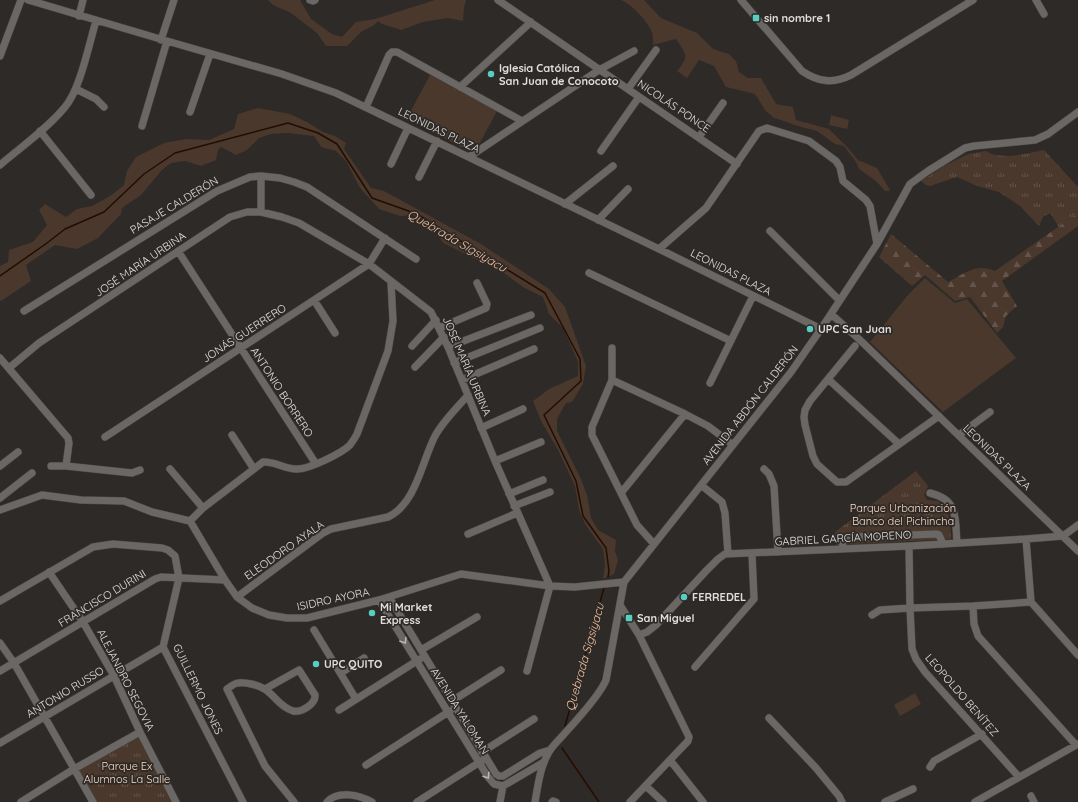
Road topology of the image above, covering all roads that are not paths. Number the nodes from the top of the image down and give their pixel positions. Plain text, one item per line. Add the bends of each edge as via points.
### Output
1 (21, 0) edge
2 (28, 0) edge
3 (83, 0) edge
4 (174, 0) edge
5 (310, 0) edge
6 (315, 0) edge
7 (498, 0) edge
8 (740, 0) edge
9 (973, 0) edge
10 (1036, 0) edge
11 (1044, 14) dead end
12 (79, 16) junction
13 (96, 21) junction
14 (531, 22) junction
15 (164, 41) junction
16 (656, 50) dead end
17 (634, 51) dead end
18 (210, 54) junction
19 (0, 56) edge
20 (599, 70) junction
21 (460, 87) junction
22 (76, 89) junction
23 (628, 89) junction
24 (639, 97) junction
25 (723, 103) dead end
26 (104, 107) dead end
27 (366, 107) junction
28 (190, 112) dead end
29 (1078, 112) edge
30 (522, 121) junction
31 (142, 126) dead end
32 (408, 128) junction
33 (40, 131) junction
34 (699, 137) junction
35 (437, 141) junction
36 (601, 151) dead end
37 (469, 157) junction
38 (0, 164) edge
39 (391, 164) dead end
40 (737, 164) junction
41 (613, 166) dead end
42 (261, 176) junction
43 (419, 177) dead end
44 (628, 189) dead end
45 (90, 196) dead end
46 (565, 204) junction
47 (261, 212) junction
48 (598, 220) junction
49 (770, 231) dead end
50 (385, 238) junction
51 (877, 244) junction
52 (659, 249) junction
53 (178, 251) junction
54 (416, 259) dead end
55 (369, 264) junction
56 (589, 273) dead end
57 (391, 282) junction
58 (477, 283) dead end
59 (753, 296) junction
60 (314, 300) junction
61 (839, 300) junction
62 (24, 311) dead end
63 (831, 314) junction
64 (531, 315) dead end
65 (436, 320) junction
66 (439, 328) junction
67 (540, 328) dead end
68 (821, 329) junction
69 (335, 332) dead end
70 (444, 337) junction
71 (731, 342) junction
72 (412, 346) dead end
73 (856, 346) dead end
74 (448, 347) junction
75 (612, 348) dead end
76 (241, 349) junction
77 (534, 349) dead end
78 (0, 358) edge
79 (454, 363) junction
80 (416, 367) dead end
81 (9, 368) junction
82 (828, 379) junction
83 (462, 380) junction
84 (612, 380) junction
85 (710, 383) dead end
86 (468, 395) junction
87 (523, 409) dead end
88 (990, 412) dead end
89 (685, 414) junction
90 (939, 416) junction
91 (481, 428) junction
92 (232, 435) dead end
93 (959, 435) junction
94 (105, 437) dead end
95 (541, 442) dead end
96 (899, 444) junction
97 (733, 445) junction
98 (18, 452) dead end
99 (495, 461) junction
100 (316, 464) junction
101 (0, 466) edge
102 (51, 466) dead end
103 (66, 466) junction
104 (170, 469) dead end
105 (254, 469) junction
106 (764, 469) dead end
107 (140, 470) dead end
108 (32, 472) dead end
109 (543, 480) dead end
110 (701, 485) junction
111 (550, 492) dead end
112 (621, 493) junction
113 (930, 493) dead end
114 (510, 494) junction
115 (0, 498) edge
116 (203, 508) junction
117 (516, 509) junction
118 (0, 510) edge
119 (190, 520) junction
120 (1078, 525) edge
121 (468, 534) dead end
122 (1063, 536) junction
123 (1026, 539) junction
124 (957, 543) junction
125 (654, 544) junction
126 (943, 544) junction
127 (909, 546) junction
128 (842, 549) junction
129 (1078, 551) edge
130 (778, 552) junction
131 (728, 554) junction
132 (752, 554) junction
133 (49, 572) junction
134 (180, 578) junction
135 (225, 580) junction
136 (624, 582) junction
137 (550, 586) junction
138 (236, 597) junction
139 (389, 597) junction
140 (379, 600) junction
141 (0, 601) edge
142 (1031, 602) junction
143 (620, 605) junction
144 (973, 606) junction
145 (910, 608) junction
146 (872, 615) dead end
147 (477, 617) dead end
148 (83, 622) junction
149 (314, 630) dead end
150 (639, 635) junction
151 (0, 643) edge
152 (163, 647) junction
153 (423, 653) junction
154 (1078, 654) edge
155 (364, 658) dead end
156 (417, 661) junction
157 (14, 664) junction
158 (695, 667) dead end
159 (501, 670) dead end
160 (0, 671) edge
161 (528, 671) dead end
162 (341, 673) junction
163 (114, 676) junction
164 (265, 689) junction
165 (356, 699) junction
166 (452, 701) junction
167 (456, 708) junction
168 (340, 710) dead end
169 (448, 713) junction
170 (44, 717) junction
171 (769, 718) dead end
172 (534, 719) dead end
173 (140, 732) junction
174 (982, 734) junction
175 (0, 743) edge
176 (1077, 745) edge
177 (550, 750) junction
178 (484, 755) junction
179 (670, 760) junction
180 (479, 762) junction
181 (544, 762) junction
182 (366, 765) dead end
183 (930, 766) dead end
184 (74, 769) junction
185 (1019, 777) junction
186 (503, 786) junction
187 (646, 786) junction
188 (913, 789) dead end
189 (21, 802) edge
190 (93, 802) edge
191 (176, 802) edge
192 (243, 802) edge
193 (294, 802) edge
194 (327, 802) edge
195 (372, 802) edge
196 (417, 802) edge
197 (500, 802) edge
198 (535, 802) edge
199 (552, 802) edge
200 (556, 802) edge
201 (630, 802) edge
202 (663, 802) edge
203 (703, 802) edge
204 (842, 802) edge
205 (885, 802) edge
206 (975, 802) edge

1 - 19 street
2 - 12 street, LEONIDAS PLAZA
3 - 12 street
4 - 15 street
5 - 6 street
7 - 14 street, NICOLÁS PONCE
8 - 9 street via 802,71 815,79 828,82 851,75
10 - 11 street
12 - 13 street, LEONIDAS PLAZA
13 - 15 street, LEONIDAS PLAZA
13 - 22 street
14 - 20 street, NICOLÁS PONCE
14 - 21 street
15 - 18 street, LEONIDAS PLAZA
15 - 31 street
16 - 23 street
17 - 20 street
18 - 27 street, LEONIDAS PLAZA via 312,84
18 - 28 street
20 - 23 street, NICOLÁS PONCE
20 - 30 street
21 - 27 street via 397,52 392,52
21 - 30 street
22 - 26 street via 96,99
22 - 33 street via 66,107
23 - 24 street, NICOLÁS PONCE
24 - 34 street, NICOLÁS PONCE
24 - 36 street
25 - 34 street
27 - 32 street, LEONIDAS PLAZA
29 - 51 street, AVENIDA ABDÓN CALDERÓN via 1048,134 1035,140 965,148 915,180 910,184
30 - 37 street
32 - 35 street, LEONIDAS PLAZA
32 - 39 street
33 - 38 street
33 - 45 street
34 - 40 street, NICOLÁS PONCE
35 - 37 street, LEONIDAS PLAZA
35 - 43 street
37 - 46 street, LEONIDAS PLAZA
40 - 51 street via 763,128 809,141 836,161 843,181 869,203
40 - 52 street via 704,211
41 - 46 street
42 - 47 street
42 - 50 street, PASAJE CALDERÓN via 280,178 307,187
42 - 62 street, PASAJE CALDERÓN via 245,179 216,191
44 - 48 street
46 - 48 street, LEONIDAS PLAZA
47 - 53 street, JOSÉ MARÍA URBINA via 247,212 230,217
47 - 55 street, JOSÉ MARÍA URBINA via 299,223
48 - 52 street, LEONIDAS PLAZA
49 - 61 street
50 - 54 street, PASAJE CALDERÓN
50 - 55 street, JONÁS GUERRERO
51 - 61 street, AVENIDA ABDÓN CALDERÓN
52 - 59 street, LEONIDAS PLAZA
53 - 76 street, ANTONIO BORRERO
53 - 81 street, JOSÉ MARÍA URBINA via 39,343
55 - 57 street, JOSÉ MARÍA URBINA
55 - 60 street, JONÁS GUERRERO
56 - 71 street
57 - 65 street, JOSÉ MARÍA URBINA via 428,309
57 - 100 street via 393,321 388,351 357,434 345,449
58 - 66 street via 487,304 486,308
59 - 68 street, LEONIDAS PLAZA
59 - 71 street
60 - 69 street
60 - 76 street, JONÁS GUERRERO
61 - 63 street, AVENIDA ABDÓN CALDERÓN
63 - 68 street, AVENIDA ABDÓN CALDERÓN
63 - 90 street, LEONIDAS PLAZA
64 - 74 street
65 - 66 street, JOSÉ MARÍA URBINA
65 - 72 street
66 - 70 street, JOSÉ MARÍA URBINA
67 - 79 street
68 - 97 street, AVENIDA ABDÓN CALDERÓN via 791,372
70 - 74 street, JOSÉ MARÍA URBINA
70 - 80 street
71 - 85 street
73 - 82 street
74 - 79 street, JOSÉ MARÍA URBINA
75 - 84 street
76 - 94 street, JONÁS GUERRERO
76 - 100 street, ANTONIO BORRERO
77 - 83 street
78 - 81 street
79 - 83 street, JOSÉ MARÍA URBINA
81 - 103 street via 68,438
82 - 96 street
82 - 96 street via 810,401 804,417 817,464 837,482 846,482
83 - 86 street, JOSÉ MARÍA URBINA
84 - 89 street
84 - 112 street via 592,427 592,435
86 - 91 street, JOSÉ MARÍA URBINA
86 - 138 street, ELEODORO AYALA via 436,435 410,496 396,513 331,529
87 - 91 street
88 - 93 street
89 - 97 street via 711,428
89 - 112 street
90 - 93 street, LEONIDAS PLAZA
90 - 96 street
91 - 99 street, JOSÉ MARÍA URBINA
92 - 105 street
93 - 122 street, LEONIDAS PLAZA
95 - 99 street
97 - 110 street, AVENIDA ABDÓN CALDERÓN
98 - 101 street
99 - 114 street, JOSÉ MARÍA URBINA
100 - 105 street via 296,469 266,462
102 - 103 street
103 - 107 street via 132,473
104 - 116 street
105 - 116 street
106 - 130 street via 774,486
108 - 115 street
109 - 114 street
110 - 125 street, AVENIDA ABDÓN CALDERÓN
110 - 131 street via 722,502
111 - 117 street
112 - 125 street via 637,525
113 - 124 street via 940,495 954,511
114 - 117 street, JOSÉ MARÍA URBINA
116 - 119 street
117 - 121 street
117 - 137 street, JOSÉ MARÍA URBINA
118 - 119 street via 42,496 124,501 152,512
119 - 135 street, ISIDRO AYORA
120 - 122 street
122 - 123 street, GABRIEL GARCÍA MORENO
122 - 129 street, LEONIDAS PLAZA
123 - 124 street, GABRIEL GARCÍA MORENO
123 - 142 street
124 - 126 street, GABRIEL GARCÍA MORENO
125 - 136 street, AVENIDA ABDÓN CALDERÓN
126 - 127 street, GABRIEL GARCÍA MORENO
126 - 128 street via 937,534 852,537 842,540
127 - 128 street, GABRIEL GARCÍA MORENO
127 - 145 street, LEOPOLDO BENÍTEZ
128 - 130 street, GABRIEL GARCÍA MORENO
130 - 132 street, GABRIEL GARCÍA MORENO
131 - 132 street, GABRIEL GARCÍA MORENO
131 - 150 street via 718,559 656,625
132 - 158 street via 754,599
133 - 134 street, GUILLERMO JONES via 94,547 113,544 168,550 175,556
133 - 141 street, GUILLERMO JONES
133 - 148 street, ALEJANDRO SEGOVIA
134 - 135 street, FRANCISCO DURINI
134 - 148 street, FRANCISCO DURINI via 155,579
134 - 152 street, GUILLERMO JONES
135 - 138 street, ISIDRO AYORA
136 - 137 street, ISIDRO AYORA via 589,586
136 - 143 street, AVENIDA ABDÓN CALDERÓN
137 - 139 street, ISIDRO AYORA via 461,574
137 - 161 street
138 - 140 street, ISIDRO AYORA via 252,608 288,618 307,618
139 - 140 street, ISIDRO AYORA
139 - 153 street, AVENIDA YALOMAN
140 -> 156 street, AVENIDA YALOMAN
142 - 144 street
142 - 154 street
143 - 150 street
143 - 177 street, AVENIDA ABDÓN CALDERÓN via 604,684
144 - 145 street
144 - 176 street via 978,636
145 - 146 street via 880,610
145 - 174 street, LEOPOLDO BENÍTEZ via 912,649 916,659
147 - 153 street
148 - 157 street, FRANCISCO DURINI
148 - 163 street, ALEJANDRO SEGOVIA
149 - 162 street
150 - 179 street via 689,737
151 - 157 street
152 - 163 street, ANTONIO RUSSO
152 - 192 street, GUILLERMO JONES
153 - 156 street
153 - 166 street, AVENIDA YALOMAN
155 - 162 street
156 - 165 street
156 - 169 street, AVENIDA YALOMAN
157 - 160 street, FRANCISCO DURINI
157 - 170 street
159 - 166 street
162 - 165 street
163 - 170 street, ANTONIO RUSSO
163 - 173 street, ALEJANDRO SEGOVIA
164 - 164 street via 279,703 293,711 314,703 316,699 299,670
164 - 193 street via 237,682 227,689 265,766
165 - 168 street
166 - 167 street, AVENIDA YALOMAN
167 - 169 street
167 - 178 street, AVENIDA YALOMAN
169 - 180 street, AVENIDA YALOMAN
169 - 182 street
170 - 175 street, ANTONIO RUSSO
170 - 184 street
171 - 204 street via 816,768
172 - 178 street
173 - 184 street
173 - 191 street, ALEJANDRO SEGOVIA
174 - 183 street via 934,761
174 - 185 street, LEOPOLDO BENÍTEZ
176 - 185 street
177 - 178 street, AVENIDA YALOMAN via 540,753 501,777 496,774
177 - 181 street, AVENIDA ABDÓN CALDERÓN
178 - 180 street
179 - 187 street
179 - 203 street
180 -> 186 street, AVENIDA YALOMAN via 494,784
180 - 196 street
181 - 186 street
181 - 198 street, AVENIDA ABDÓN CALDERÓN
184 - 189 street
184 - 190 street
185 - 206 street
186 - 197 street
187 - 201 street
187 - 202 street
188 - 205 street
194 - 195 street via 334,796 354,795
199 - 200 street

